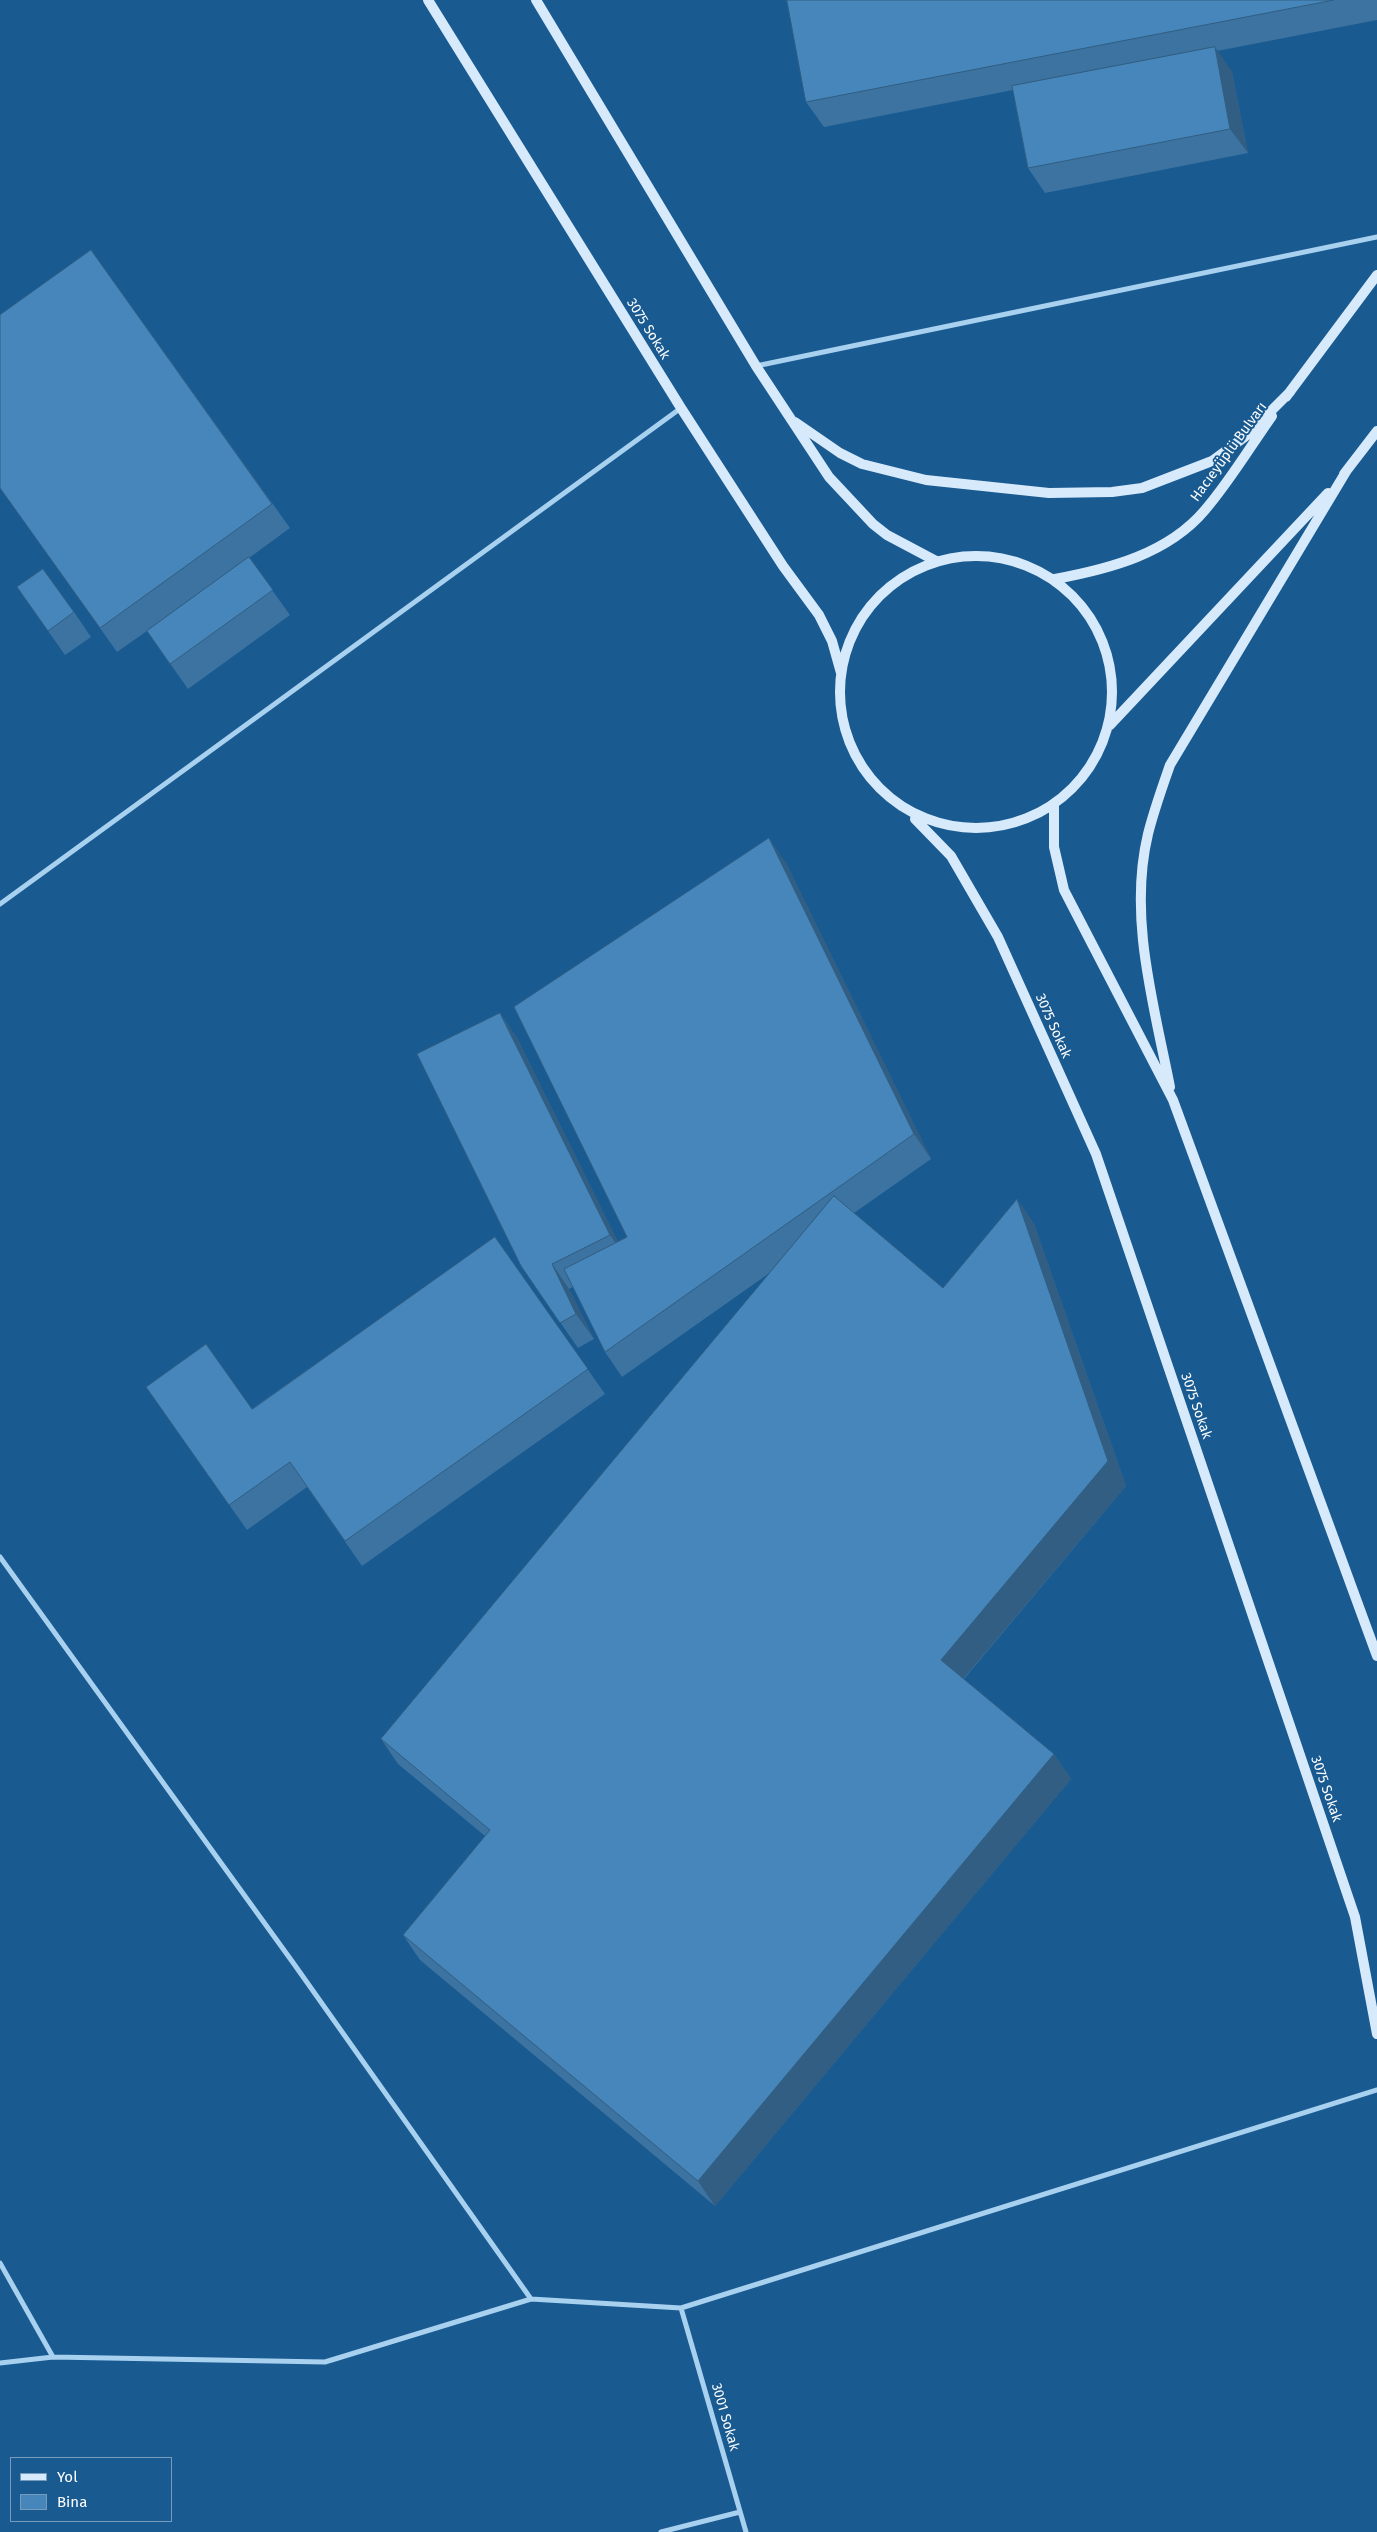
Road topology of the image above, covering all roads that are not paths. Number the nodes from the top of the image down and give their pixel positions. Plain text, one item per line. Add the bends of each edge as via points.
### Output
1 (428, 0) edge
2 (536, 0) edge
3 (1377, 237) edge
4 (1377, 275) edge
5 (756, 366) junction
6 (1290, 392) junction
7 (681, 408) junction
8 (787, 416) junction
9 (1377, 431) edge
10 (1347, 470) junction
11 (936, 561) junction
12 (1055, 579) junction
13 (841, 674) junction
14 (1110, 725) junction
15 (1054, 806) junction
16 (915, 819) junction
17 (0, 904) edge
18 (1173, 1100) junction
19 (0, 1557) edge
20 (1377, 1656) edge
21 (1377, 2034) edge
22 (1377, 2090) edge
23 (0, 2263) edge
24 (531, 2299) junction
25 (681, 2308) junction
26 (53, 2357) junction
27 (0, 2363) edge
28 (740, 2512) junction
29 (661, 2532) edge
30 (746, 2532) edge

1 - 7 street, 3075 Sokak
2 - 5 street
3 - 5 street
4 - 6 street, Hacıeyüplü Bulvarı
5 - 8 street
6 - 8 street via 1246,436 1212,460 1142,488 1112,492 1049,493 989,488 881,470 840,454
6 - 12 street, Hacıeyüplü Bulvarı via 1215,497 1191,524 1148,553 1112,566
7 - 13 street, 3075 Sokak via 783,566 819,615 832,642
7 - 17 street
8 - 11 street via 829,478 866,518 887,535
9 - 10 street
10 - 14 street via 1305,519
10 - 18 street via 1170,765 1148,835 1142,876 1142,921 1147,969
11 - 12 street via 977,555 1018,561
11 - 13 street via 899,579 871,605 851,637
12 - 14 street via 1084,608 1105,643
13 - 16 street, 3075 Sokak via 842,716 854,755 878,789
14 - 15 street via 1093,763 1067,796
15 - 16 street via 1032,817 992,828 951,827
15 - 18 street via 1054,848 1064,890
16 - 21 street, 3075 Sokak via 951,856 998,937 1096,1154 1355,1917
18 - 20 street
19 - 24 street
22 - 25 street
23 - 26 street
24 - 25 street
24 - 26 street via 325,2362
25 - 28 street, 3001 Sokak
26 - 27 street
28 - 29 street
28 - 30 street, 3001 Sokak

